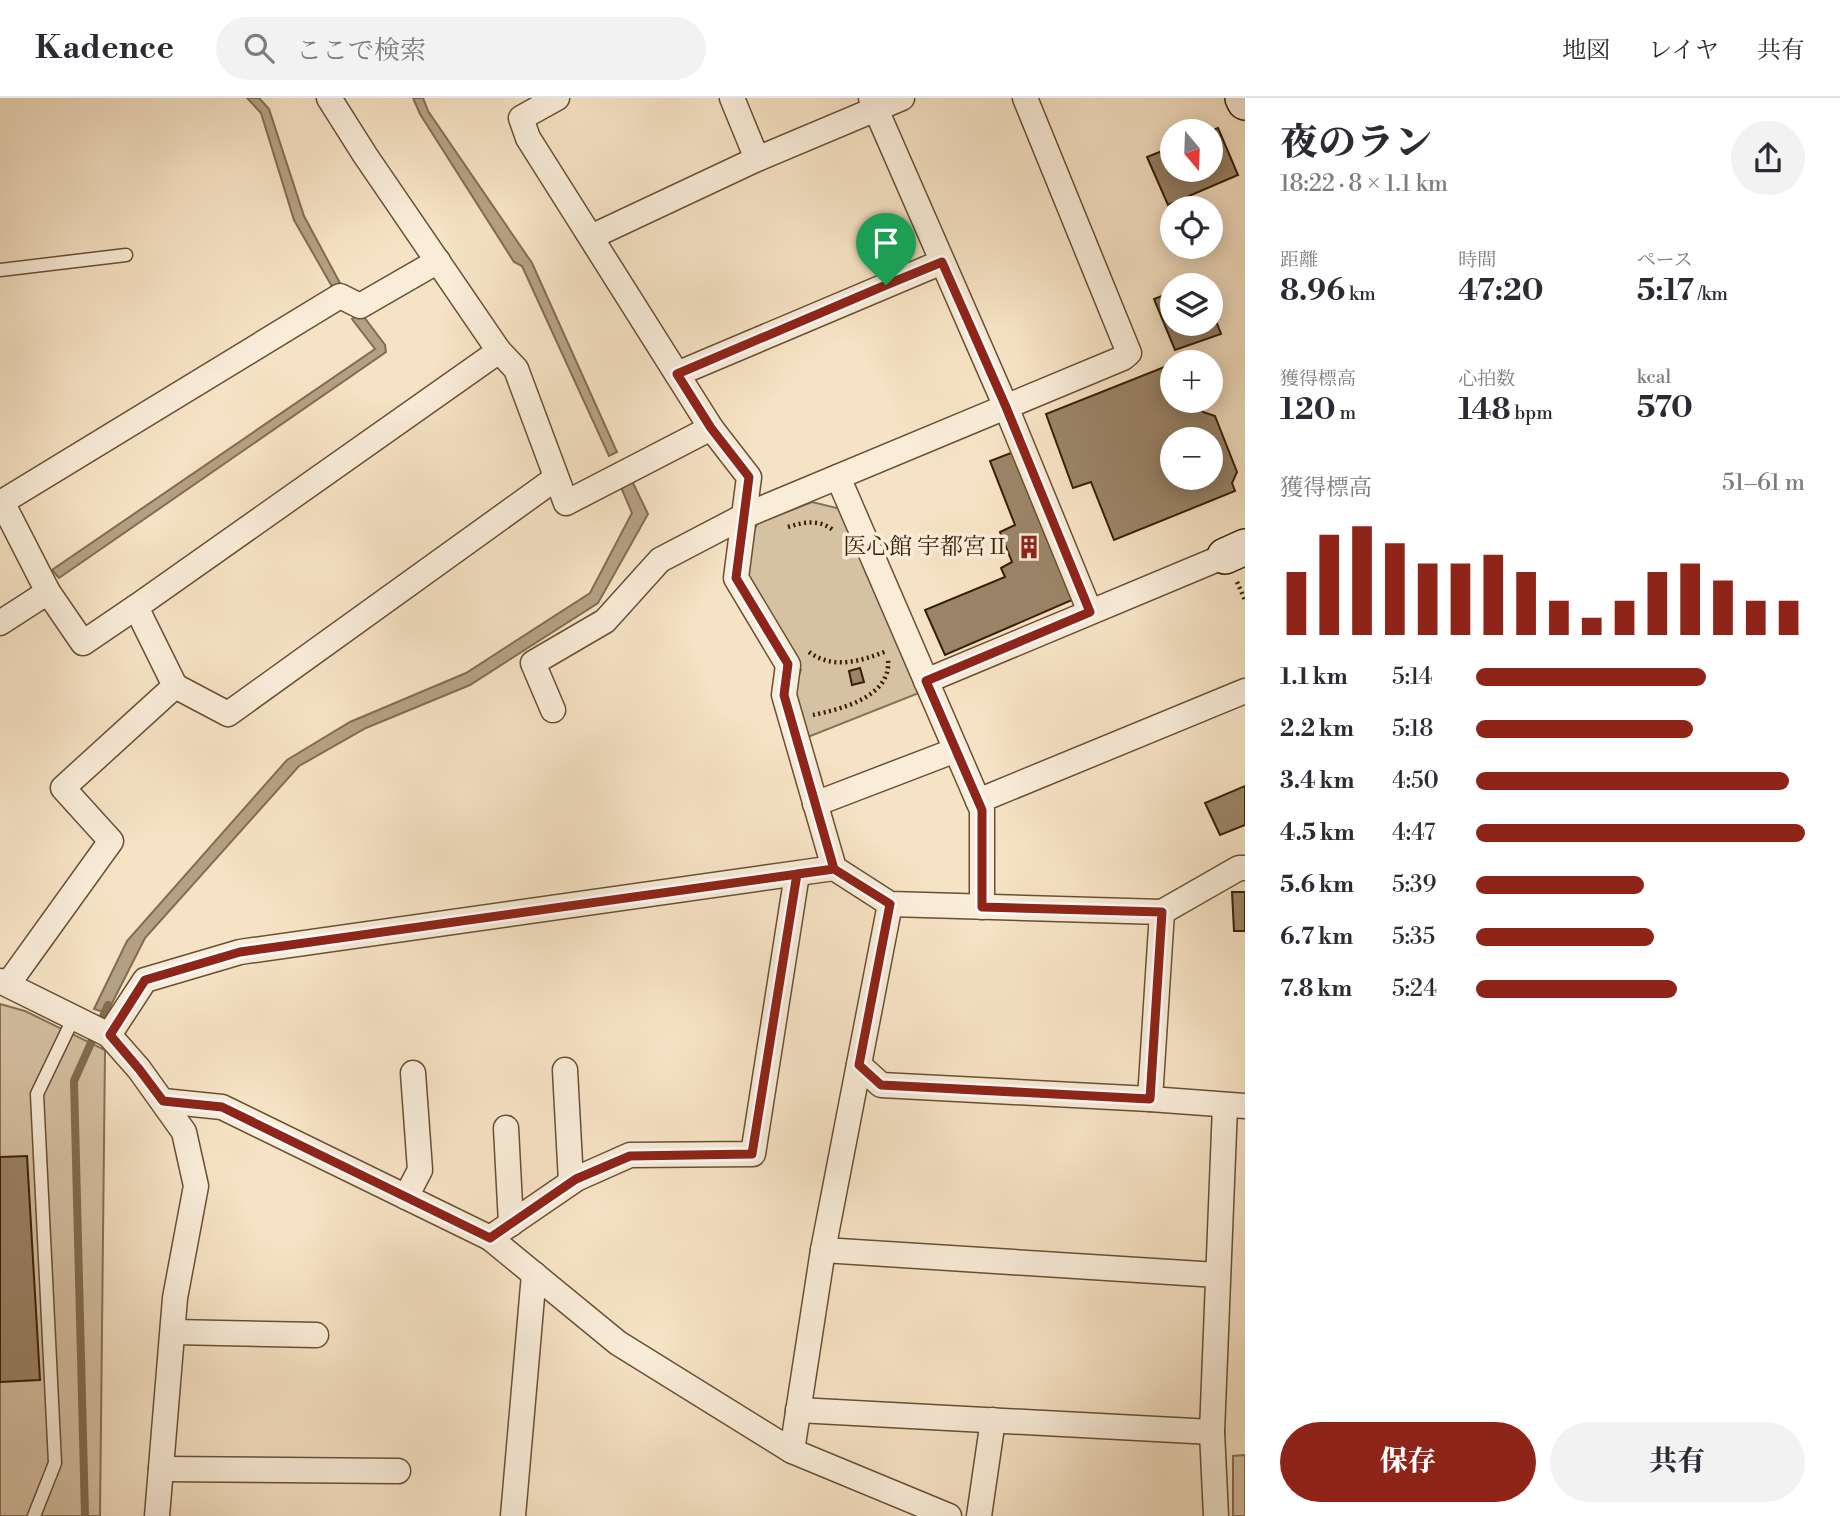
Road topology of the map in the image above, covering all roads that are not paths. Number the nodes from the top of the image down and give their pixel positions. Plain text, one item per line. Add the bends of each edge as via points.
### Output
1 (329, 98) edge
2 (557, 98) edge
3 (732, 98) edge
4 (902, 98) edge
5 (1025, 98) edge
6 (873, 103) edge
7 (757, 159) junction
8 (591, 237) junction
9 (126, 255) dead end
10 (438, 261) junction
11 (942, 262) junction
12 (0, 270) edge
13 (499, 351) junction
14 (677, 374) junction
15 (1006, 407) junction
16 (711, 428) junction
17 (838, 477) junction
18 (555, 478) junction
19 (744, 516) junction
20 (1235, 551) edge
21 (48, 592) junction
22 (136, 607) junction
23 (1090, 612) junction
24 (0, 623) edge
25 (926, 681) junction
26 (175, 685) junction
27 (1245, 691) edge
28 (553, 710) dead end
29 (956, 750) junction
30 (978, 801) junction
31 (815, 804) junction
32 (1245, 868) edge
33 (834, 869) junction
34 (797, 874) junction
35 (890, 904) junction
36 (982, 907) junction
37 (1162, 912) junction
38 (4, 983) edge
39 (74, 1017) junction
40 (110, 1035) junction
41 (859, 1065) junction
42 (565, 1070) dead end
43 (413, 1073) dead end
44 (1150, 1099) junction
45 (163, 1101) junction
46 (1235, 1106) edge
47 (506, 1128) dead end
48 (571, 1182) junction
49 (406, 1197) junction
50 (511, 1224) junction
51 (490, 1238) junction
52 (823, 1250) junction
53 (534, 1274) junction
54 (1217, 1275) junction
55 (173, 1332) junction
56 (316, 1335) dead end
57 (798, 1410) junction
58 (993, 1420) junction
59 (1212, 1432) junction
60 (792, 1451) junction
61 (161, 1469) junction
62 (398, 1471) dead end
63 (34, 1516) edge
64 (157, 1516) edge
65 (513, 1516) edge
66 (949, 1516) edge
67 (979, 1516) edge
68 (1216, 1516) edge

1 - 10 street
2 - 8 street via 520,117 528,138
3 - 7 street
4 - 6 street
5 - 15 street via 1129,353
6 - 7 street
6 - 11 street
7 - 8 street
8 - 14 street
9 - 12 lane
10 - 13 street
10 - 21 street via 360,306 340,296 2,502
11 - 14 street
11 - 15 street
13 - 18 street via 516,369
13 - 22 street
14 - 16 street
15 - 17 street
15 - 23 street
16 - 18 street via 566,503
16 - 19 street via 749,477
17 - 19 street
17 - 25 street via 898,647
18 - 26 street via 228,713
19 - 28 street via 660,560 606,621 533,663
19 - 31 street via 736,578 788,664 784,695
20 - 23 street
21 - 22 street via 83,643
21 - 24 street
22 - 26 street
23 - 25 street
25 - 29 street
26 - 38 street via 63,788 111,841
27 - 30 street
29 - 30 street
29 - 31 street
30 - 36 street via 982,810
31 - 33 street
32 - 37 street
33 - 34 street
33 - 35 street
34 - 40 street via 240,952 145,980
34 - 48 street via 752,1154 630,1156
35 - 36 street
35 - 41 street
36 - 37 street
37 - 44 street
38 - 39 street
39 - 40 street
39 - 63 lane via 37,1094 55,1463
40 - 45 street
41 - 44 street via 881,1085
41 - 52 street
42 - 48 street
43 - 49 street via 421,1170
44 - 46 street
45 - 49 street via 222,1107
45 - 55 street via 184,1132 195,1186
46 - 54 street
47 - 50 street
48 - 50 street
49 - 51 street
50 - 51 street
51 - 53 street
52 - 54 street
52 - 57 street
53 - 60 street via 618,1343
53 - 65 street
54 - 59 street
55 - 56 street
55 - 61 street
57 - 58 street
57 - 60 street
58 - 59 street
58 - 67 street
59 - 68 street
60 - 66 street
61 - 62 street
61 - 64 street

